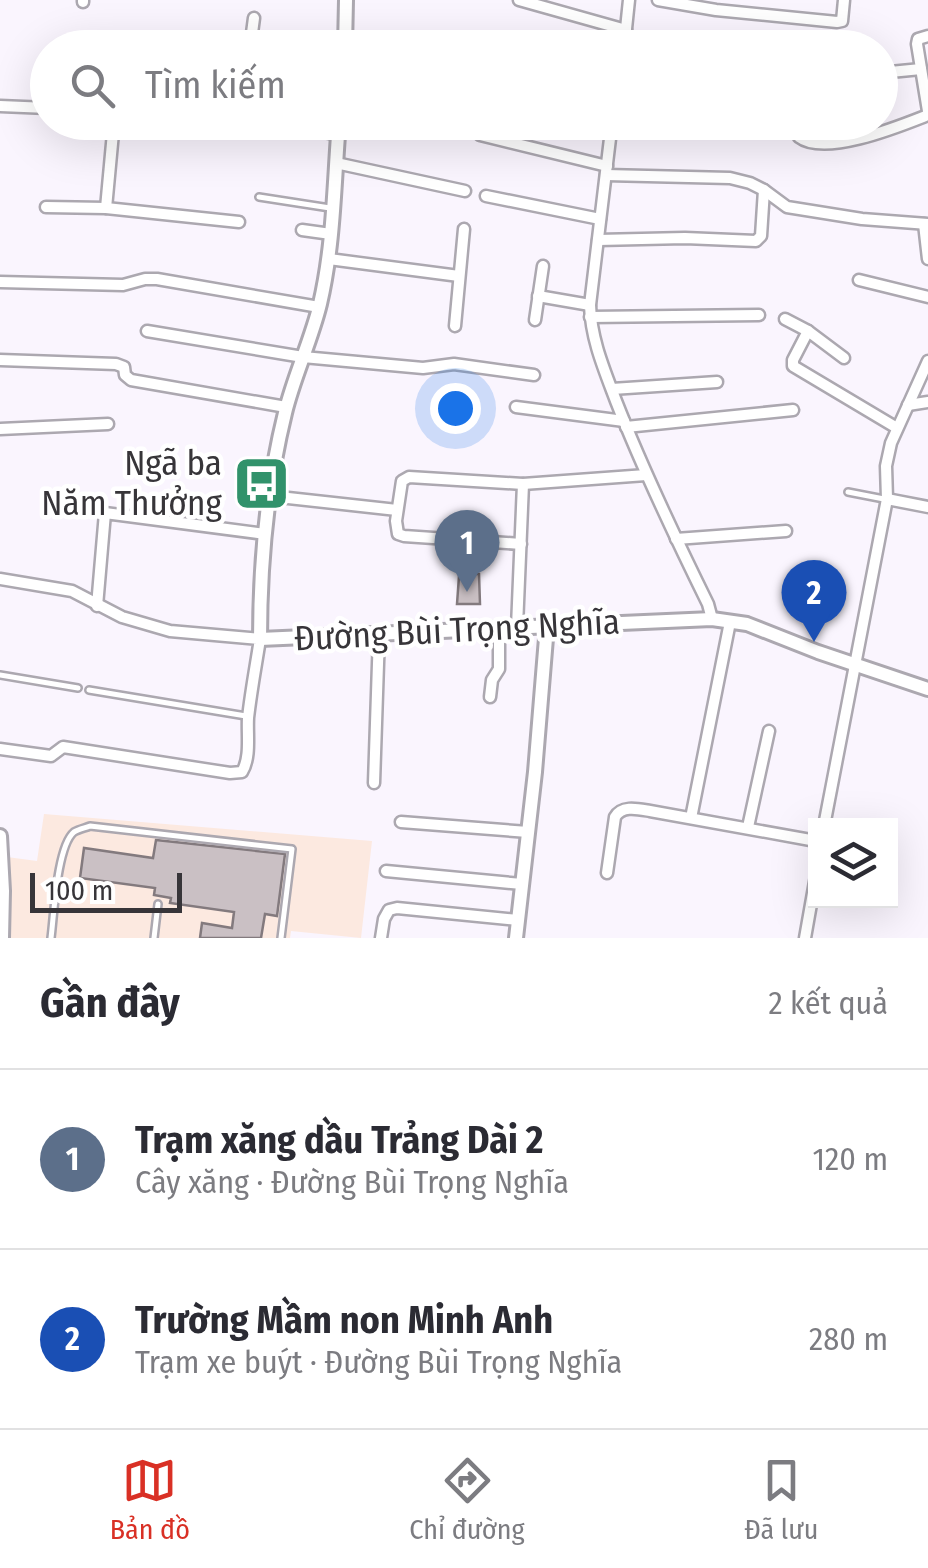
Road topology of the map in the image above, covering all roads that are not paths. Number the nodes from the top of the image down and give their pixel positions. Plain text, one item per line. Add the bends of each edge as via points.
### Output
1 (346, 0) edge
2 (519, 0) edge
3 (630, 0) edge
4 (658, 0) edge
5 (844, 0) edge
6 (254, 18) dead end
7 (252, 30) edge
8 (345, 30) edge
9 (626, 30) joint
10 (928, 36) edge
11 (921, 70) junction
12 (898, 71) edge
13 (0, 106) edge
14 (30, 107) edge
15 (928, 113) edge
16 (898, 125) edge
17 (112, 140) edge
18 (337, 140) edge
19 (501, 140) edge
20 (610, 140) edge
21 (802, 140) edge
22 (837, 140) edge
23 (336, 163) junction
24 (606, 170) junction
25 (764, 190) junction
26 (464, 192) dead end
27 (259, 196) dead end
28 (486, 196) dead end
29 (46, 207) dead end
30 (106, 208) junction
31 (333, 209) junction
32 (600, 219) junction
33 (239, 222) dead end
34 (926, 224) edge
35 (464, 229) dead end
36 (302, 230) dead end
37 (331, 234) junction
38 (598, 240) junction
39 (928, 259) edge
40 (329, 260) junction
41 (543, 266) dead end
42 (459, 276) junction
43 (859, 280) dead end
44 (0, 282) edge
45 (538, 296) junction
46 (928, 298) edge
47 (320, 306) junction
48 (590, 311) junction
49 (758, 315) dead end
50 (784, 319) dead end
51 (534, 320) dead end
52 (454, 326) dead end
53 (147, 331) dead end
54 (808, 332) junction
55 (303, 357) junction
56 (844, 358) dead end
57 (0, 360) edge
58 (928, 361) edge
59 (534, 375) dead end
60 (717, 382) dead end
61 (612, 389) junction
62 (928, 402) edge
63 (908, 405) junction
64 (516, 407) dead end
65 (286, 408) junction
66 (794, 410) dead end
67 (108, 424) dead end
68 (625, 424) junction
69 (898, 428) junction
70 (0, 429) edge
71 (646, 474) junction
72 (523, 484) junction
73 (848, 492) dead end
74 (270, 496) junction
75 (887, 499) junction
76 (928, 506) edge
77 (397, 510) junction
78 (786, 531) dead end
79 (265, 534) junction
80 (676, 539) junction
81 (521, 544) junction
82 (0, 579) edge
83 (97, 606) junction
84 (712, 619) junction
85 (730, 622) junction
86 (547, 626) junction
87 (499, 628) junction
88 (517, 628) junction
89 (379, 634) junction
90 (260, 639) junction
91 (855, 664) junction
92 (0, 675) edge
93 (78, 688) dead end
94 (928, 689) edge
95 (90, 690) dead end
96 (490, 696) dead end
97 (248, 716) junction
98 (769, 732) dead end
99 (0, 749) edge
100 (374, 783) dead end
101 (691, 818) junction
102 (826, 818) edge
103 (401, 822) dead end
104 (748, 827) junction
105 (528, 832) junction
106 (0, 836) edge
107 (808, 838) edge
108 (386, 871) dead end
109 (608, 873) dead end
110 (522, 884) junction
111 (158, 904) dead end
112 (810, 908) edge
113 (518, 920) junction
114 (2, 938) edge
115 (51, 938) edge
116 (154, 938) edge
117 (280, 938) edge
118 (381, 938) edge
119 (516, 938) edge
120 (805, 938) edge

1 - 8 street
2 - 9 street
3 - 9 street
4 - 5 street via 837,22 844,18
6 - 7 street
10 - 11 street via 918,39
11 - 12 street
11 - 15 street
13 - 14 street
15 - 16 street
17 - 30 street
18 - 23 street, Đường Bùi Trọng Nghĩa
19 - 24 street
20 - 24 street
21 - 22 street
23 - 26 street
23 - 31 street, Đường Bùi Trọng Nghĩa
24 - 25 street via 730,178
24 - 32 street
25 - 34 street via 787,207
25 - 38 street via 756,241
27 - 31 lane
28 - 32 street
29 - 30 street
30 - 33 street
31 - 37 street, Đường Bùi Trọng Nghĩa
32 - 38 street
34 - 39 street
35 - 42 street
36 - 37 street
37 - 40 street, Đường Bùi Trọng Nghĩa
38 - 48 street
40 - 42 street
40 - 47 street, Đường Bùi Trọng Nghĩa
41 - 45 street
42 - 52 street
43 - 46 street
44 - 47 street via 123,285 157,279
45 - 48 street
45 - 51 street
47 - 55 street, Đường Bùi Trọng Nghĩa
48 - 49 street
48 - 61 street
50 - 54 street
53 - 55 street
54 - 56 street
54 - 69 street via 793,366
55 - 59 street
55 - 65 street, Đường Bùi Trọng Nghĩa
57 - 65 street via 116,364 130,380
58 - 63 street
60 - 61 street
61 - 68 street
62 - 63 street
63 - 69 street
64 - 68 street
65 - 74 street, Đường Bùi Trọng Nghĩa
66 - 68 street
67 - 70 street
68 - 71 street
69 - 75 street via 886,466
71 - 72 street
71 - 80 street
72 - 77 street via 406,478
72 - 81 street
73 - 75 lane
74 - 77 street
74 - 79 street, Đường Bùi Trọng Nghĩa
75 - 76 street
75 - 91 street
77 - 81 street via 395,529 404,536
78 - 80 street
79 - 83 street via 104,513
79 - 90 street, Đường Bùi Trọng Nghĩa
80 - 84 street
81 - 88 street
82 - 83 street via 72,592
83 - 90 street via 170,630
84 - 85 street, Đường Bùi Trọng Nghĩa
84 - 86 street, Đường Bùi Trọng Nghĩa
85 - 91 street, Đường Bùi Trọng Nghĩa
85 - 101 street
86 - 88 street, Đường Bùi Trọng Nghĩa
86 - 105 street
87 - 88 street, Đường Bùi Trọng Nghĩa
87 - 89 street, Đường Bùi Trọng Nghĩa
87 - 96 street
89 - 90 street, Đường Bùi Trọng Nghĩa
89 - 100 street
90 - 97 street
91 - 94 street, Đường Bùi Trọng Nghĩa
91 - 102 street
92 - 93 lane
95 - 97 lane
97 - 99 street via 245,768 237,773 62,747 50,756
98 - 104 street
101 - 104 street
101 - 109 street via 618,812
103 - 105 street
104 - 107 street
105 - 110 street
106 - 114 street
108 - 110 street
110 - 113 street
111 - 116 lane
112 - 120 street
113 - 118 street via 397,908 384,919
113 - 119 street
115 - 117 lane via 67,842 90,826 292,849

